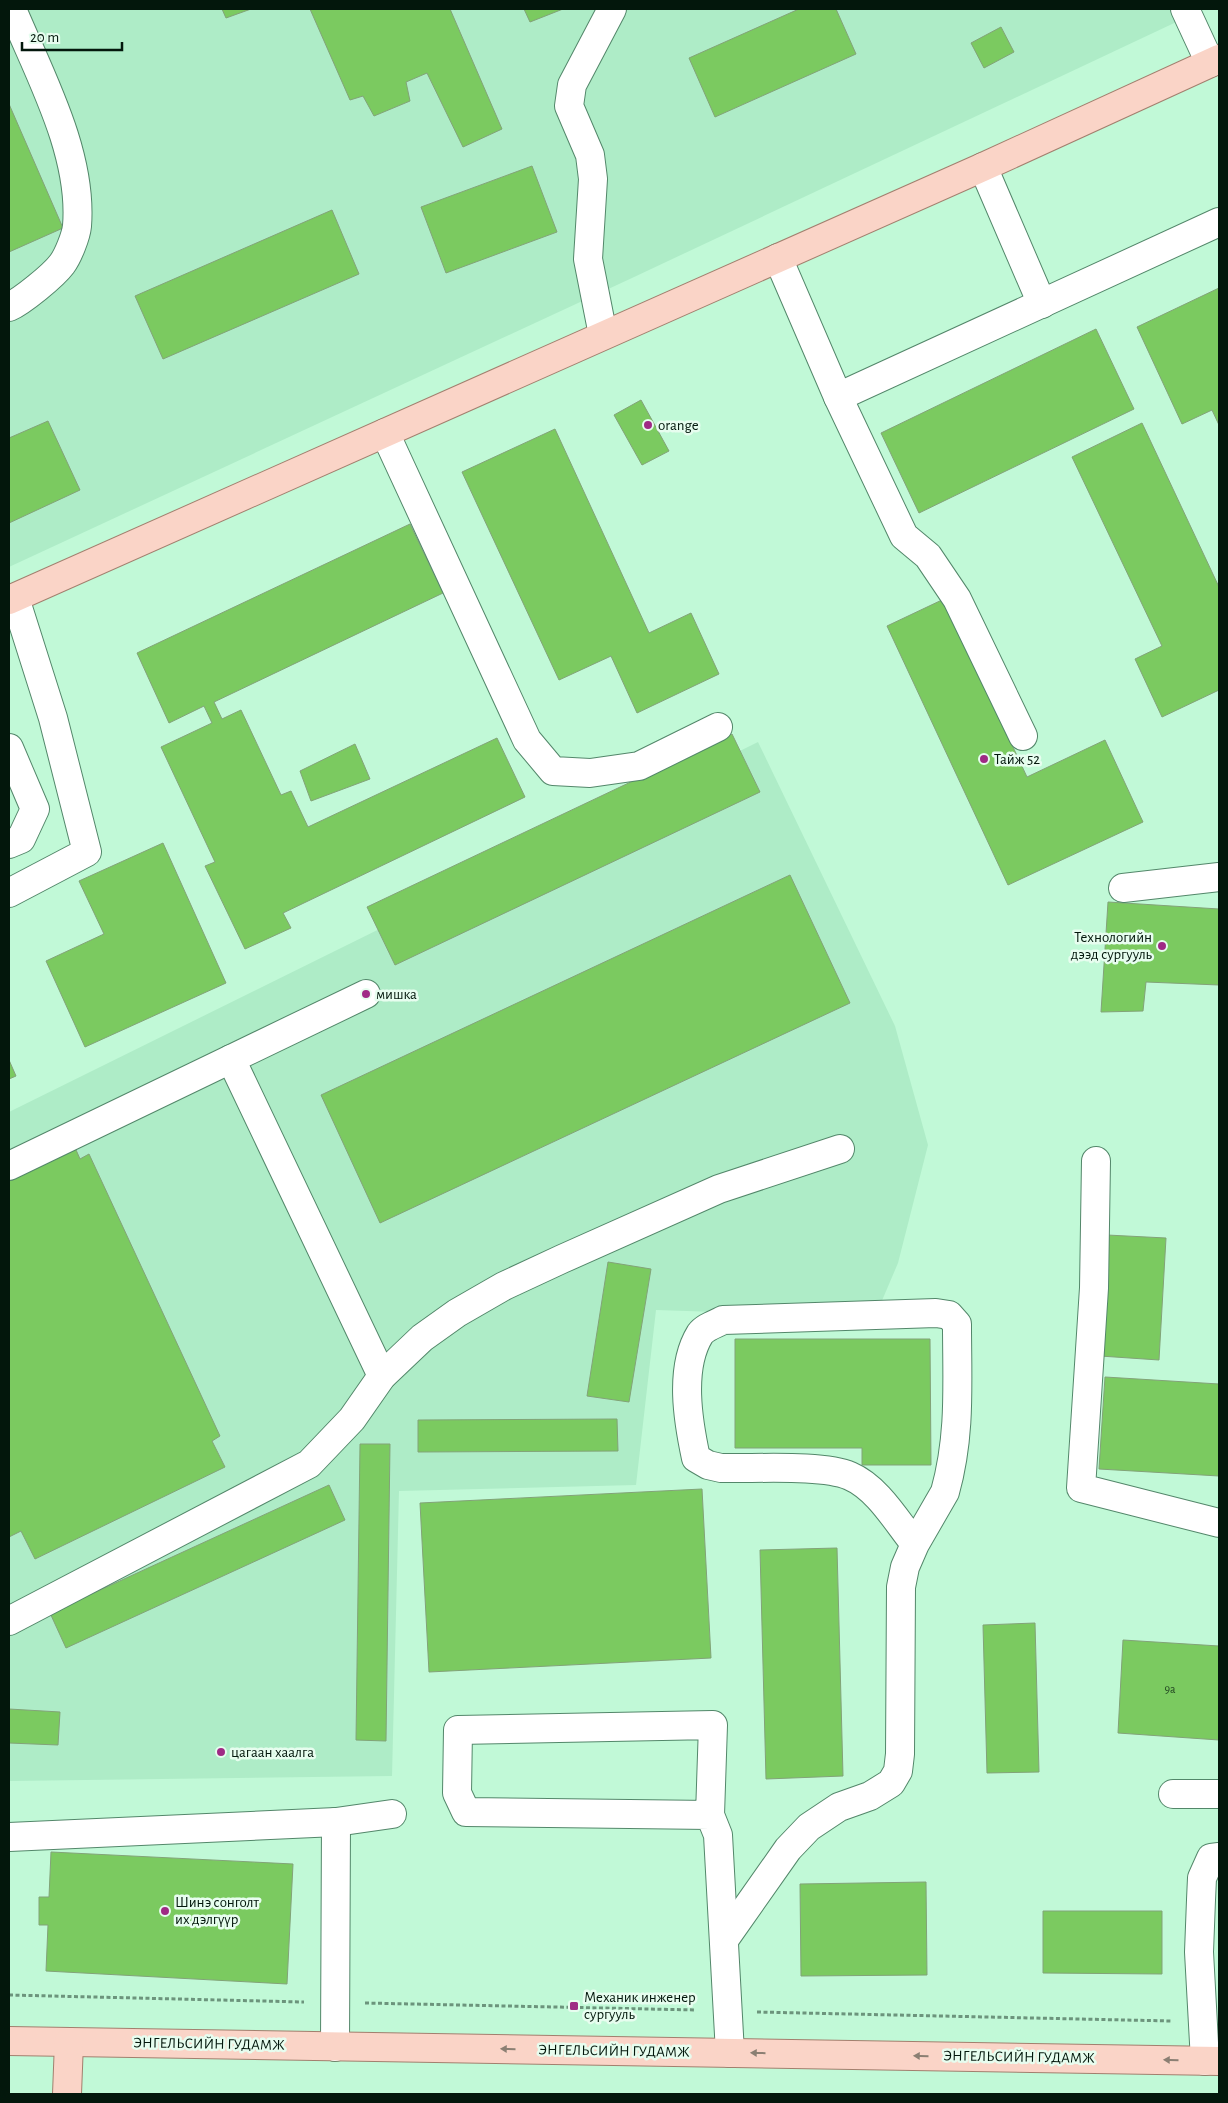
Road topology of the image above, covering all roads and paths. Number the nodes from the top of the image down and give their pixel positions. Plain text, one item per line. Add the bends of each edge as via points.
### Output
1 (12, 9) edge
2 (612, 9) edge
3 (1185, 9) edge
4 (1215, 61) edge
5 (984, 167) junction
6 (1219, 222) edge
7 (778, 258) junction
8 (1042, 304) junction
9 (9, 307) edge
10 (603, 336) junction
11 (838, 397) junction
12 (385, 433) junction
13 (12, 599) edge
14 (718, 727) dead end
15 (1023, 736) dead end
16 (9, 748) edge
17 (9, 844) edge
18 (1219, 877) edge
19 (1123, 888) dead end
20 (9, 893) edge
21 (366, 994) dead end
22 (231, 1059) junction
23 (840, 1149) dead end
24 (1096, 1161) dead end
25 (9, 1166) edge
26 (382, 1376) junction
27 (1219, 1522) edge
28 (916, 1544) junction
29 (9, 1621) edge
30 (1173, 1794) dead end
31 (1219, 1794) edge
32 (392, 1814) dead end
33 (710, 1815) junction
34 (336, 1822) junction
35 (9, 1837) edge
36 (1219, 1857) edge
37 (724, 1940) junction
38 (9, 1995) edge
39 (334, 2002) junction
40 (728, 2011) junction
41 (1204, 2022) junction
42 (9, 2041) edge
43 (69, 2042) junction
44 (334, 2046) junction
45 (730, 2053) junction
46 (1212, 2061) edge
47 (67, 2094) edge

1 - 9 street via 65,136 75,187 77,227 62,264 20,302
2 - 10 street via 572,84 569,106 590,155 593,179 588,259
3 - 4 street
4 - 5 main road
5 - 7 main road
5 - 8 street
6 - 8 street
7 - 10 main road
7 - 11 street
8 - 11 street
10 - 12 main road
11 - 15 street via 904,536 928,556 957,599
12 - 13 main road
12 - 14 street via 527,740 553,771 590,773 639,766
13 - 20 street via 53,718 87,852
16 - 17 street via 36,809 21,839
18 - 19 street
21 - 22 street
22 - 25 street
22 - 26 street
23 - 26 street via 720,1189 504,1286 436,1328
24 - 27 street via 1094,1288 1081,1488
26 - 29 street via 352,1420 309,1464
28 - 28 street via 945,1492 957,1441 958,1324 950,1315 723,1320 701,1333 688,1374 696,1458 721,1468 826,1470 851,1476 874,1493
28 - 37 street via 901,1587 898,1771 891,1783 870,1796 839,1807 809,1827 788,1848
30 - 31 street
32 - 34 street
33 - 33 street via 713,1726 458,1730 457,1794 466,1812
33 - 37 street via 718,1835
34 - 35 street
34 - 39 street
36 - 41 street via 1211,1858 1202,1878 1199,1952
37 - 40 street
38 - 39 path
39 - 40 path
39 - 44 street
40 - 41 path
40 - 45 street
41 - 46 street
42 - 43 main road, ЭНГЕЛЬСИЙН ГУДАМЖ
43 - 44 main road, ЭНГЕЛЬСИЙН ГУДАМЖ
43 - 47 main road
45 -> 44 main road, ЭНГЕЛЬСИЙН ГУДАМЖ
46 -> 45 main road, ЭНГЕЛЬСИЙН ГУДАМЖ

